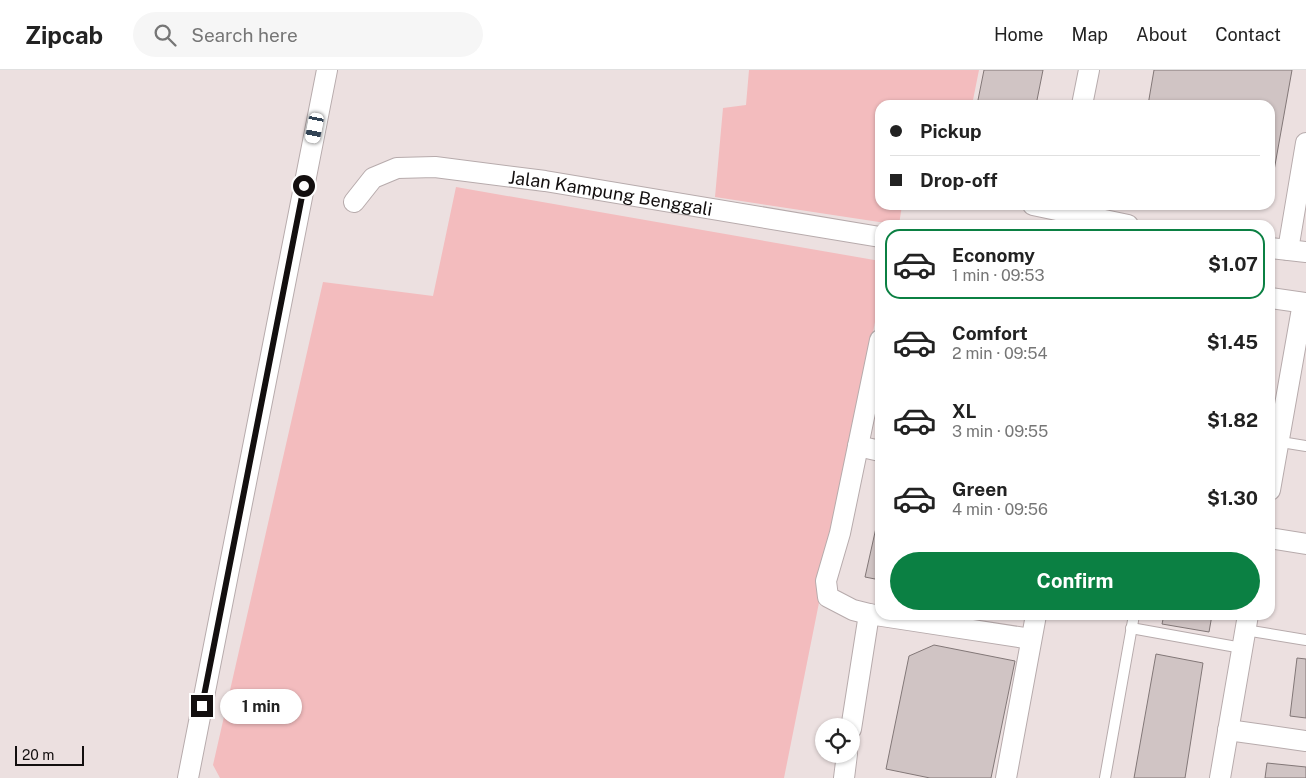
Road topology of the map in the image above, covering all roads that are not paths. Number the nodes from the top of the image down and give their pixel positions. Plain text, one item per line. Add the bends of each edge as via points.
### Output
1 (327, 70) edge
2 (1089, 70) edge
3 (1083, 100) edge
4 (1306, 143) edge
5 (354, 202) dead end
6 (1061, 213) edge
7 (1100, 220) edge
8 (875, 236) edge
9 (1288, 250) edge
10 (1275, 299) edge
11 (1304, 303) edge
12 (1300, 348) edge
13 (875, 364) edge
14 (1275, 437) edge
15 (1275, 441) edge
16 (858, 446) junction
17 (1306, 446) edge
18 (875, 450) edge
19 (1275, 539) edge
20 (1306, 544) edge
21 (869, 614) junction
22 (875, 615) edge
23 (908, 620) edge
24 (1035, 620) edge
25 (1133, 620) edge
26 (1132, 628) junction
27 (1245, 631) edge
28 (1031, 639) junction
29 (1306, 640) edge
30 (853, 718) edge
31 (1228, 730) junction
32 (1306, 741) edge
33 (846, 763) edge
34 (188, 778) edge
35 (844, 778) edge
36 (1006, 778) edge
37 (1104, 778) edge
38 (1220, 778) edge

1 - 34 street
2 - 3 street
4 - 9 street
5 - 8 street, Jalan Kampung Benggali via 373,178 397,168 435,167 545,181
6 - 7 street
10 - 11 street
11 - 12 street
12 - 14 street
13 - 16 street
15 - 17 lane
16 - 18 street
16 - 21 street via 826,590 828,597 840,605
19 - 20 street
21 - 22 street
21 - 30 street
23 - 28 street
24 - 28 street
25 - 26 lane
26 - 27 lane
26 - 37 lane
27 - 29 lane
27 - 31 street
28 - 36 street
31 - 32 street
31 - 38 street
33 - 35 street

